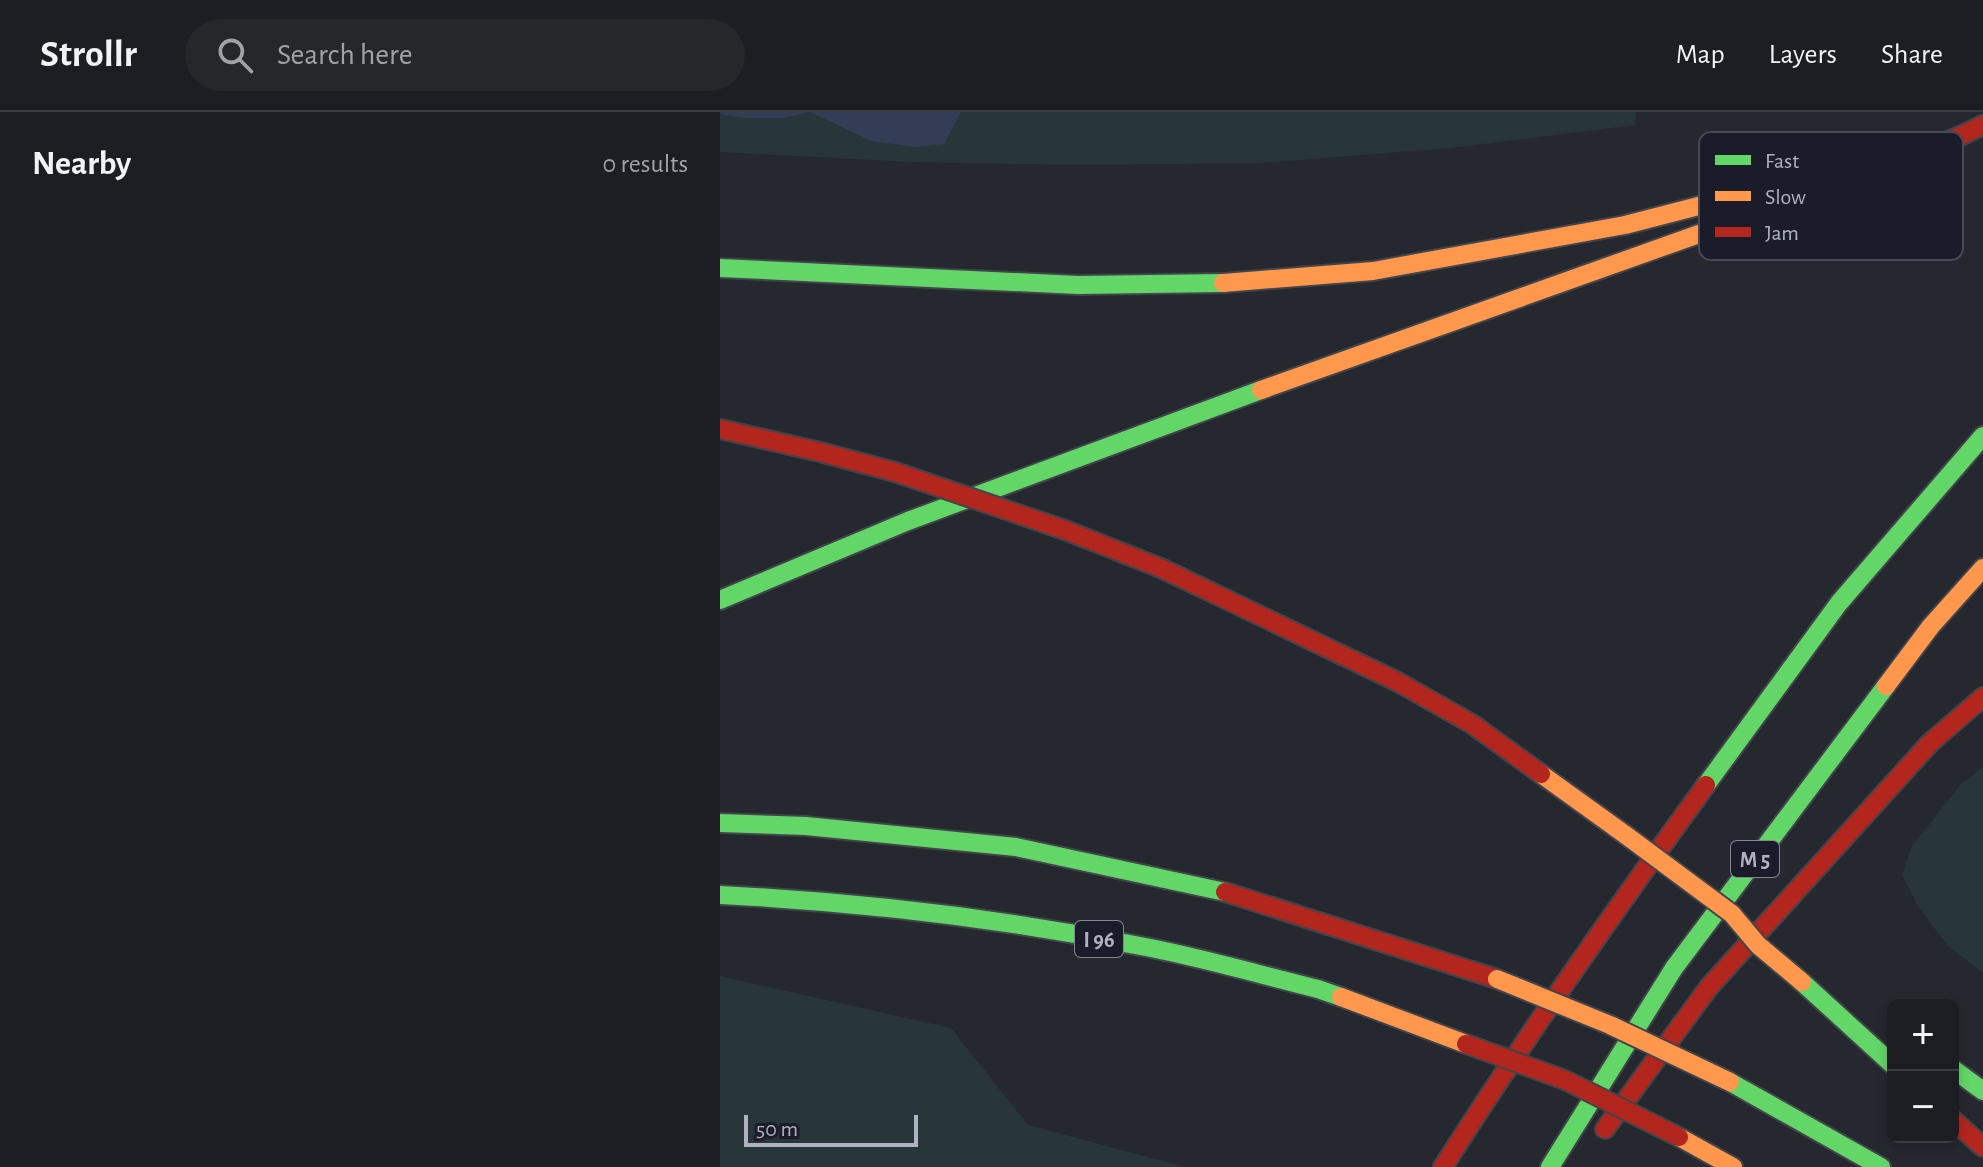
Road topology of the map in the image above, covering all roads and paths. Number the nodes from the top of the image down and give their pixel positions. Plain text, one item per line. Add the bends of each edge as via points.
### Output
1 (1983, 115) edge
2 (1983, 125) edge
3 (1934, 132) edge
4 (1963, 135) edge
5 (1699, 205) edge
6 (1699, 235) edge
7 (720, 268) edge
8 (720, 429) edge
9 (1983, 436) edge
10 (1983, 568) edge
11 (720, 600) edge
12 (1983, 697) edge
13 (720, 823) edge
14 (720, 895) edge
15 (1732, 914) junction
16 (1781, 939) dead end
17 (1887, 1060) edge
18 (1956, 1071) edge
19 (1983, 1091) edge
20 (1959, 1125) edge
21 (1596, 1141) dead end
22 (1983, 1147) edge
23 (1443, 1167) edge
24 (1550, 1167) edge
25 (1733, 1167) edge
26 (1881, 1167) edge

1 - 3 highway
2 - 4 highway
5 - 7 highway via 1625,225 1373,271 1225,283 1078,285
6 - 11 highway via 908,521
8 - 15 highway, bridge via 895,472 1163,569 1398,682 1472,724
9 - 23 highway via 1839,603 1603,927
10 - 24 highway, M 5 via 1931,626 1674,968
12 - 21 highway via 1930,743 1709,987
13 - 26 highway, bridge via 1016,847 1227,892 1497,979 1610,1025 1730,1082
14 - 25 highway, I 96, bridge via 948,914 1137,945 1318,989 1565,1080
15 - 16 highway
15 - 17 highway, bridge via 1758,945
18 - 19 highway
20 - 22 highway

